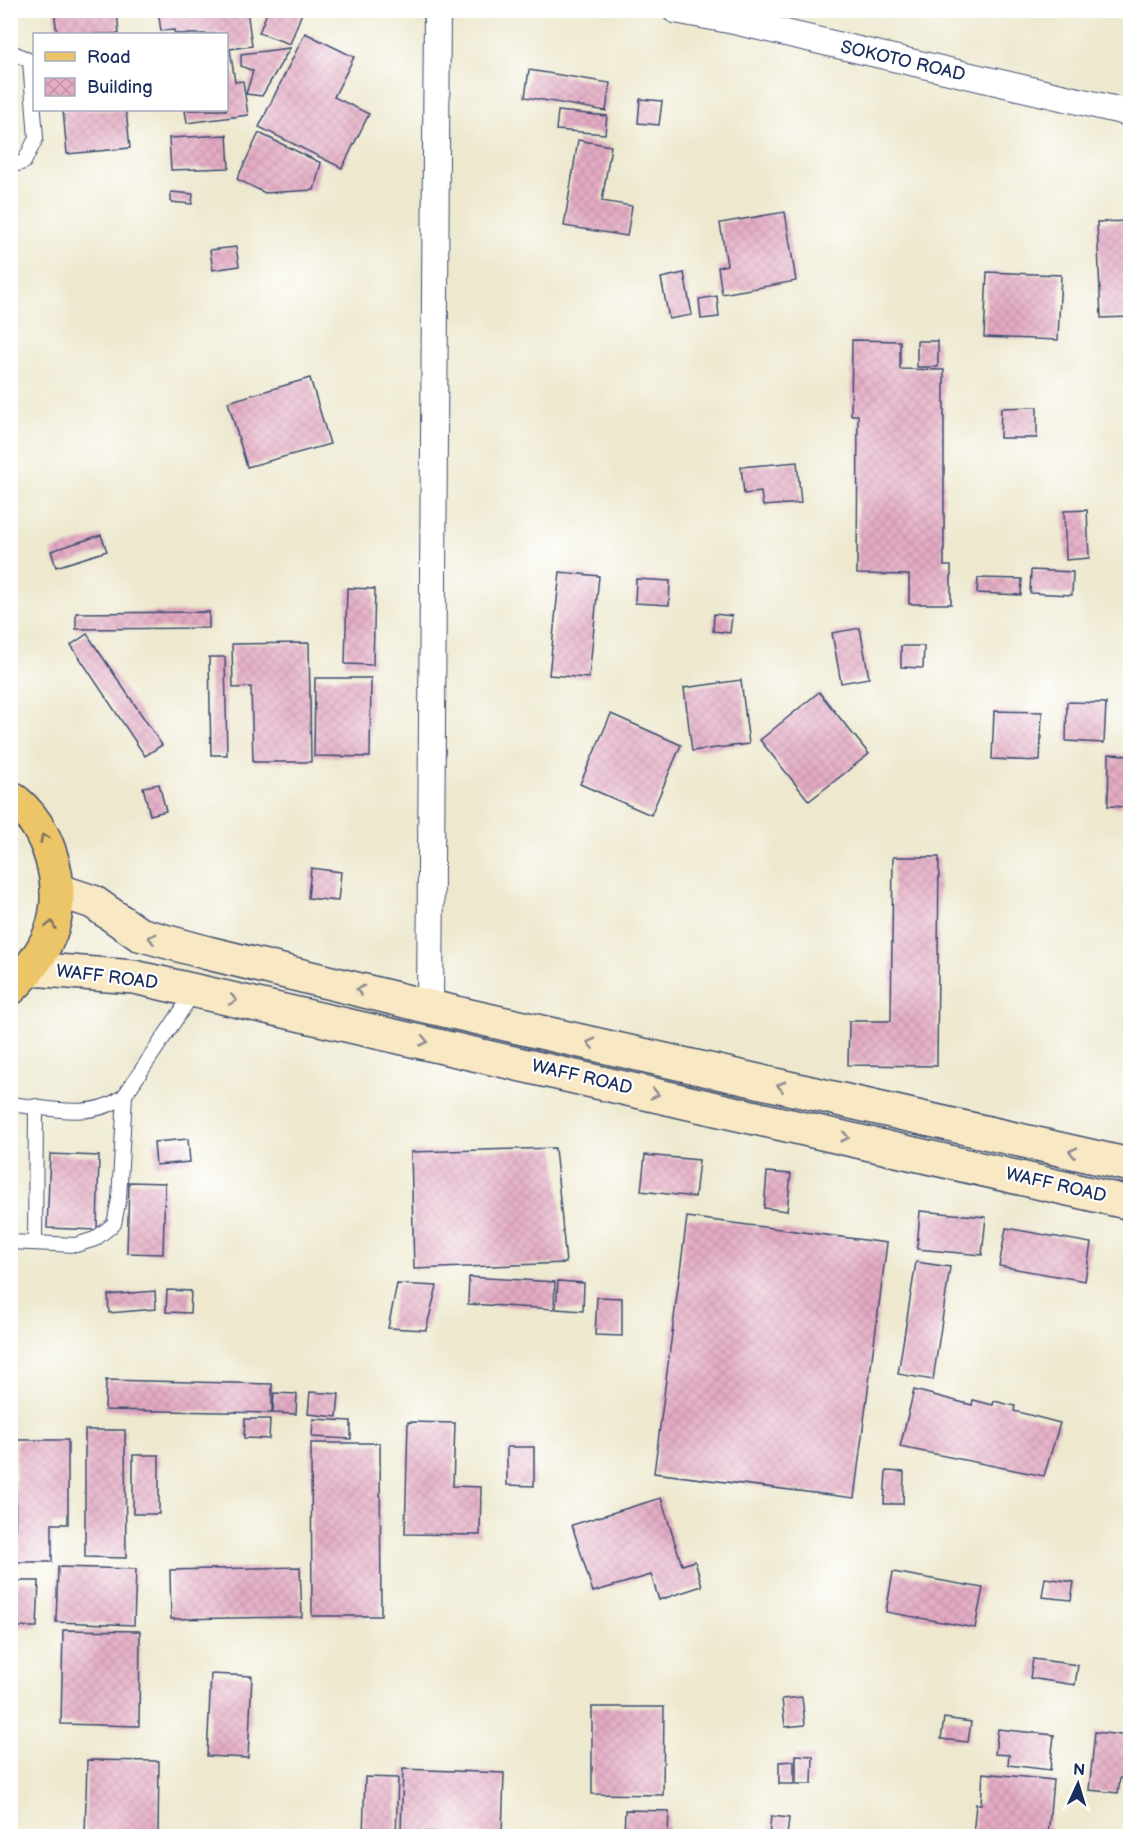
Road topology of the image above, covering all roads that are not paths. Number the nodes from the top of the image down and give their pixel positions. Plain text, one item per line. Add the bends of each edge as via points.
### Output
1 (437, 10) edge
2 (675, 10) edge
3 (10, 51) edge
4 (33, 100) edge
5 (34, 111) edge
6 (1131, 113) edge
7 (10, 166) edge
8 (14, 792) edge
9 (57, 890) junction
10 (21, 979) edge
11 (194, 992) junction
12 (430, 1007) junction
13 (125, 1095) junction
14 (10, 1104) edge
15 (36, 1106) junction
16 (1131, 1165) edge
17 (1131, 1203) edge
18 (10, 1242) edge
19 (35, 1243) junction

1 - 12 street
2 - 6 street, SOKOTO ROAD
3 - 4 lane via 30,61
5 - 7 lane via 36,138 24,162
9 -> 8 main road via 49,849
10 -> 9 main road via 51,932
12 -> 9 street, WAFF ROAD via 139,934 93,902
10 - 11 street, WAFF ROAD via 134,977
11 - 13 lane
11 -> 17 street, WAFF ROAD
16 -> 12 street, WAFF ROAD
13 - 15 lane via 112,1105 91,1111
13 - 19 lane via 114,1224 95,1239 76,1245
14 - 15 lane
15 - 19 lane
18 - 19 lane

